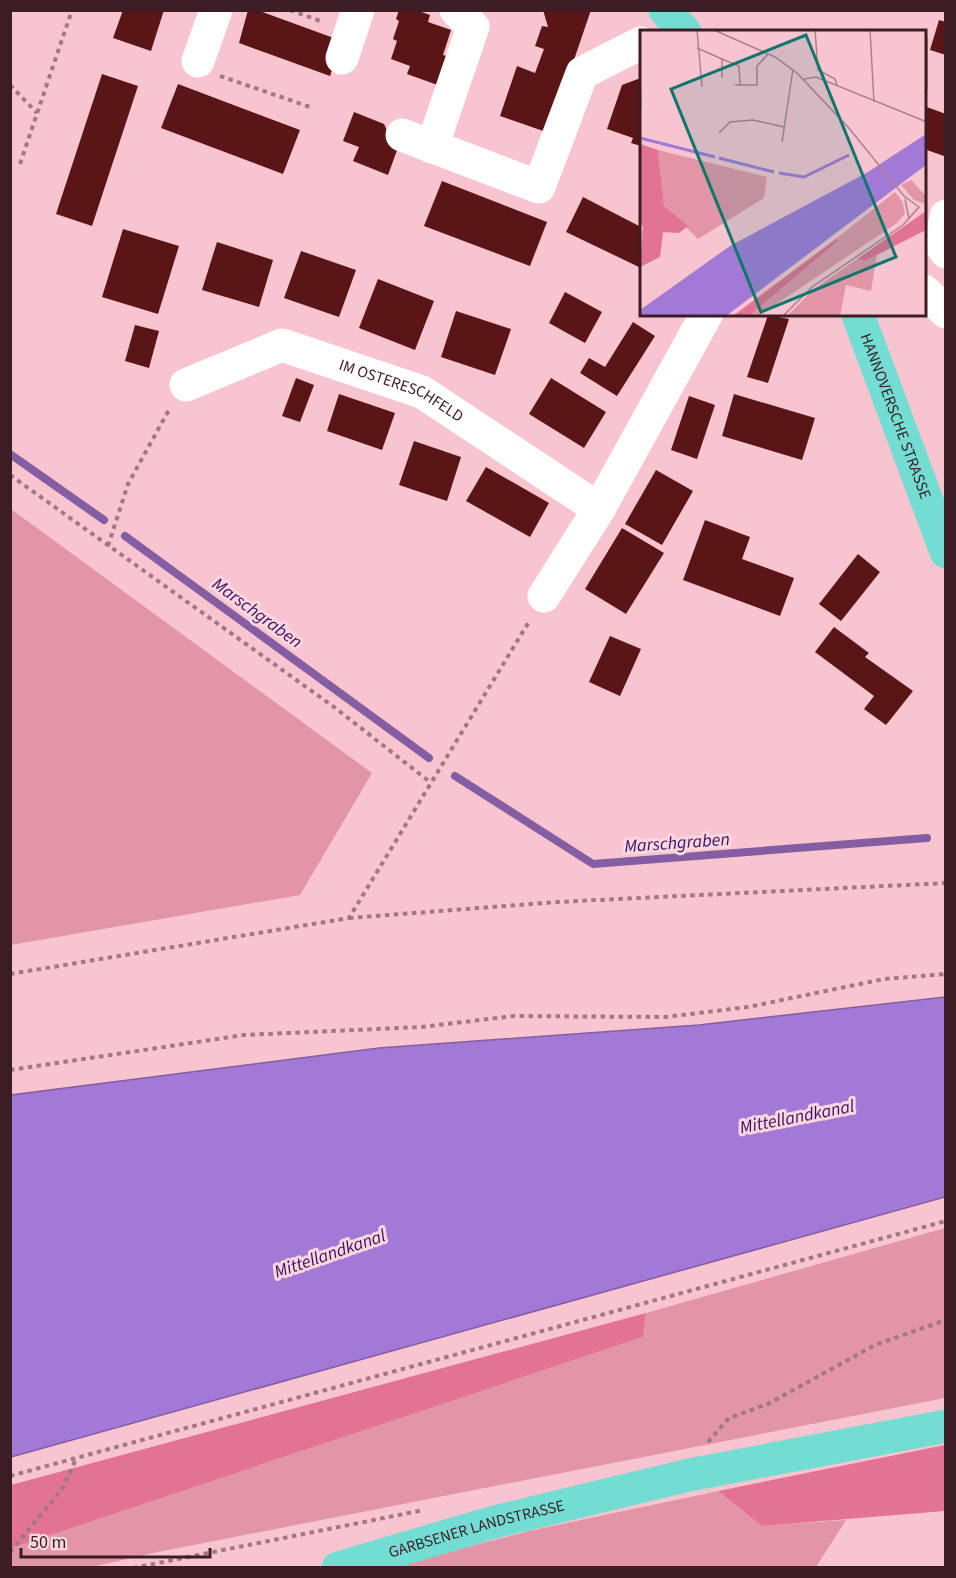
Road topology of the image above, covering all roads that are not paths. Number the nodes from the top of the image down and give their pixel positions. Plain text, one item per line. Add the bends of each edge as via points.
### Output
1 (216, 10) edge
2 (456, 10) edge
3 (640, 44) edge
4 (198, 61) road end
5 (402, 135) dead end
6 (432, 147) junction
7 (945, 216) edge
8 (945, 252) edge
9 (926, 293) edge
10 (945, 312) edge
11 (705, 316) edge
12 (858, 316) edge
13 (186, 385) road end
14 (599, 509) junction
15 (945, 552) edge
16 (544, 596) road end
17 (945, 1426) edge
18 (338, 1568) edge

1 - 4 street
2 - 6 street via 473,27
3 - 6 street via 582,73 539,187
5 - 6 street
7 - 8 street via 941,245
9 - 10 street
11 - 14 street
12 - 15 main road, HANNOVERSCHE STRASSE
13 - 14 street, IM OSTERESCHFELD via 282,345 422,392
14 - 16 street
17 - 18 main road, GARBSENER LANDSTRASSE via 689,1475 494,1522

